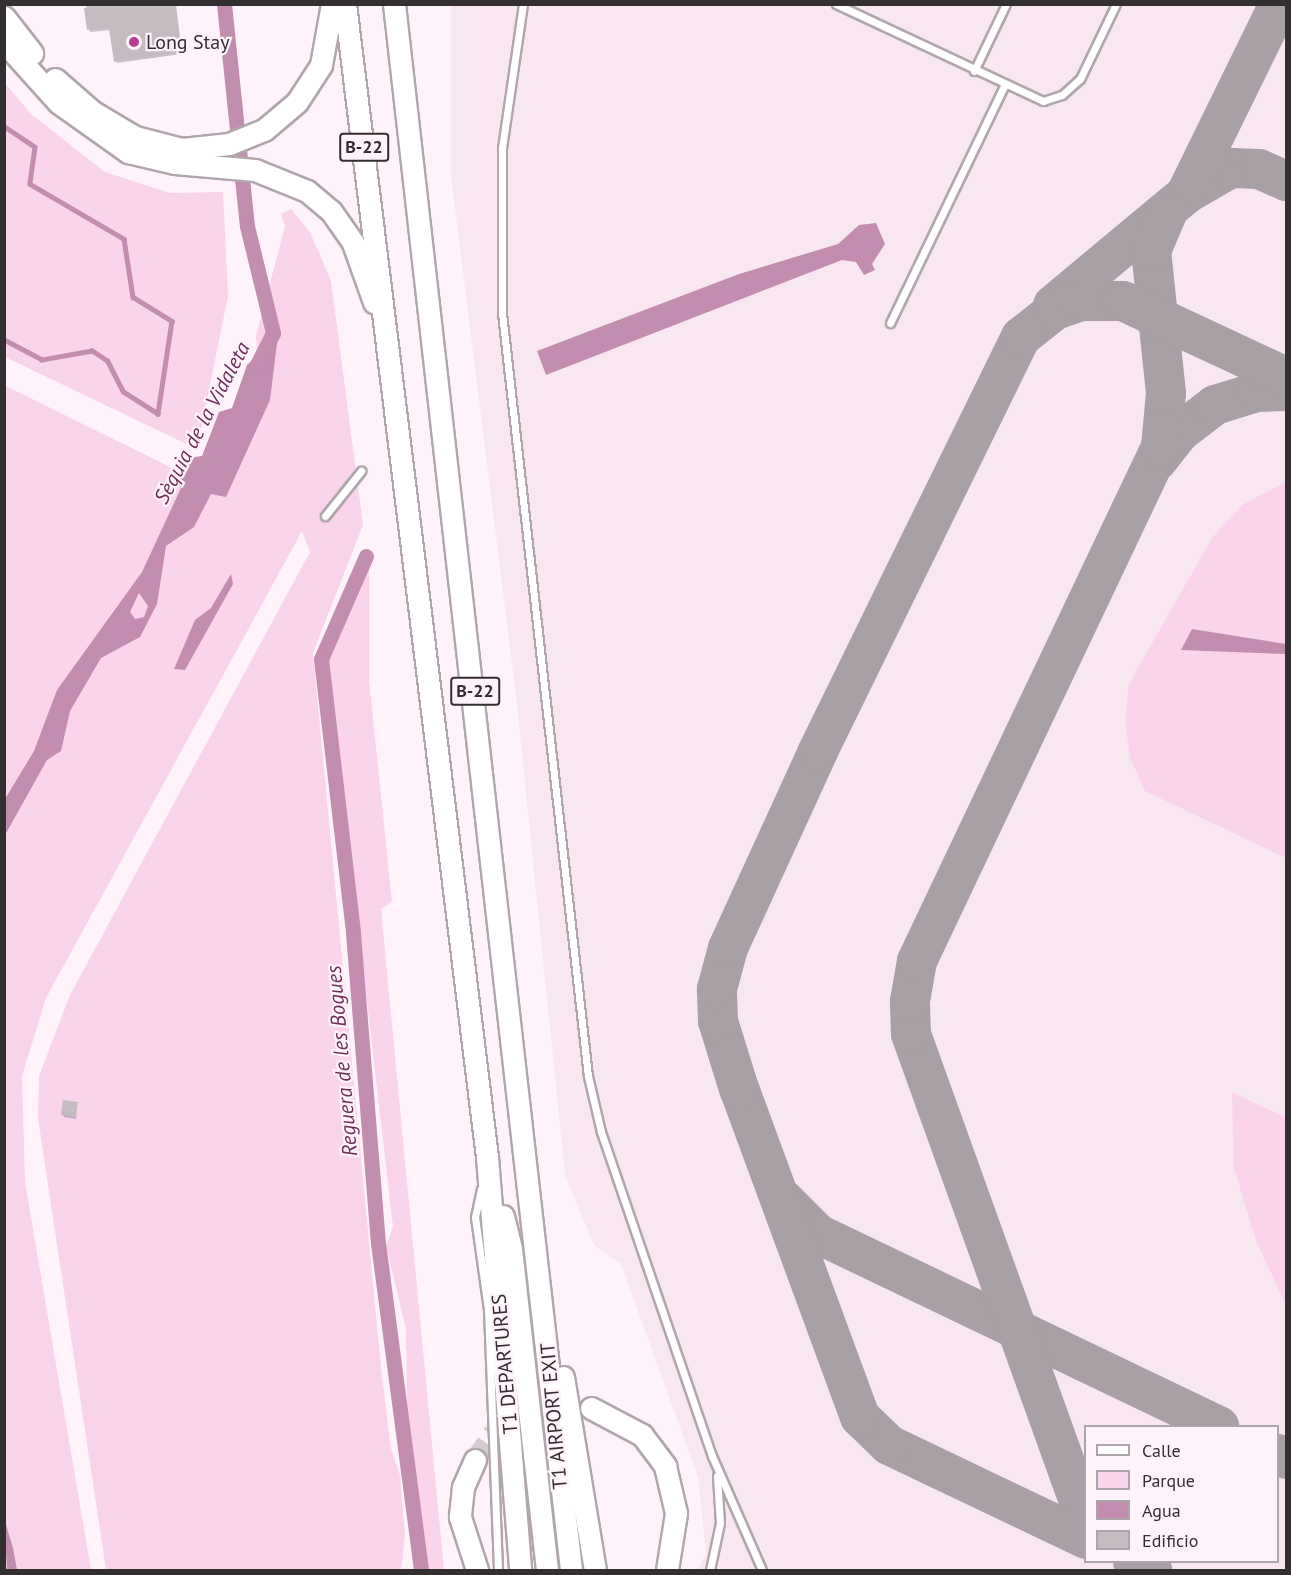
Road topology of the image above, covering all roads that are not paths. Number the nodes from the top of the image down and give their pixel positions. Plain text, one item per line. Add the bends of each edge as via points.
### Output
1 (332, 4) edge
2 (345, 4) edge
3 (394, 4) edge
4 (523, 4) edge
5 (836, 4) edge
6 (1006, 4) edge
7 (1116, 4) edge
8 (4, 17) edge
9 (4, 42) edge
10 (974, 71) junction
11 (1004, 86) junction
12 (213, 156) junction
13 (890, 323) dead end
14 (389, 346) junction
15 (361, 471) dead end
16 (325, 516) dead end
17 (487, 1157) junction
18 (547, 1328) junction
19 (591, 1408) tunnel mouth
20 (712, 1456) junction
21 (475, 1460) tunnel mouth
22 (462, 1534) junction
23 (470, 1570) edge
24 (477, 1570) edge
25 (498, 1570) edge
26 (520, 1570) edge
27 (547, 1570) edge
28 (571, 1570) edge
29 (595, 1570) edge
30 (667, 1570) edge
31 (710, 1570) edge
32 (762, 1570) edge

1 - 12 main road via 321,65 297,102 264,130
2 - 14 main road, B-22
3 - 18 main road, B-22
4 - 20 lane via 502,148 502,313 579,1014 601,1132
5 - 10 lane
6 - 10 lane
7 - 11 lane via 1070,91 1043,101
8 - 12 main road via 68,92 112,126 158,145
9 - 12 main road via 59,103 106,140 150,158
10 - 11 lane
11 - 13 lane
12 - 14 main road via 297,185 331,211 353,243
14 - 17 main road, B-22
15 - 16 lane
17 - 25 lane via 475,1217 488,1310
17 - 26 main road, T1 DEPARTURES
17 - 27 main road via 511,1249
18 - 28 main road, T1 AIRPORT EXIT
18 - 29 main road, T1 AIRPORT EXIT via 565,1384
19 - 30 main road via 642,1435 665,1466 676,1513
20 - 31 lane via 721,1502
20 - 32 lane
21 - 22 main road via 460,1500
22 - 23 lane
22 - 24 main road

